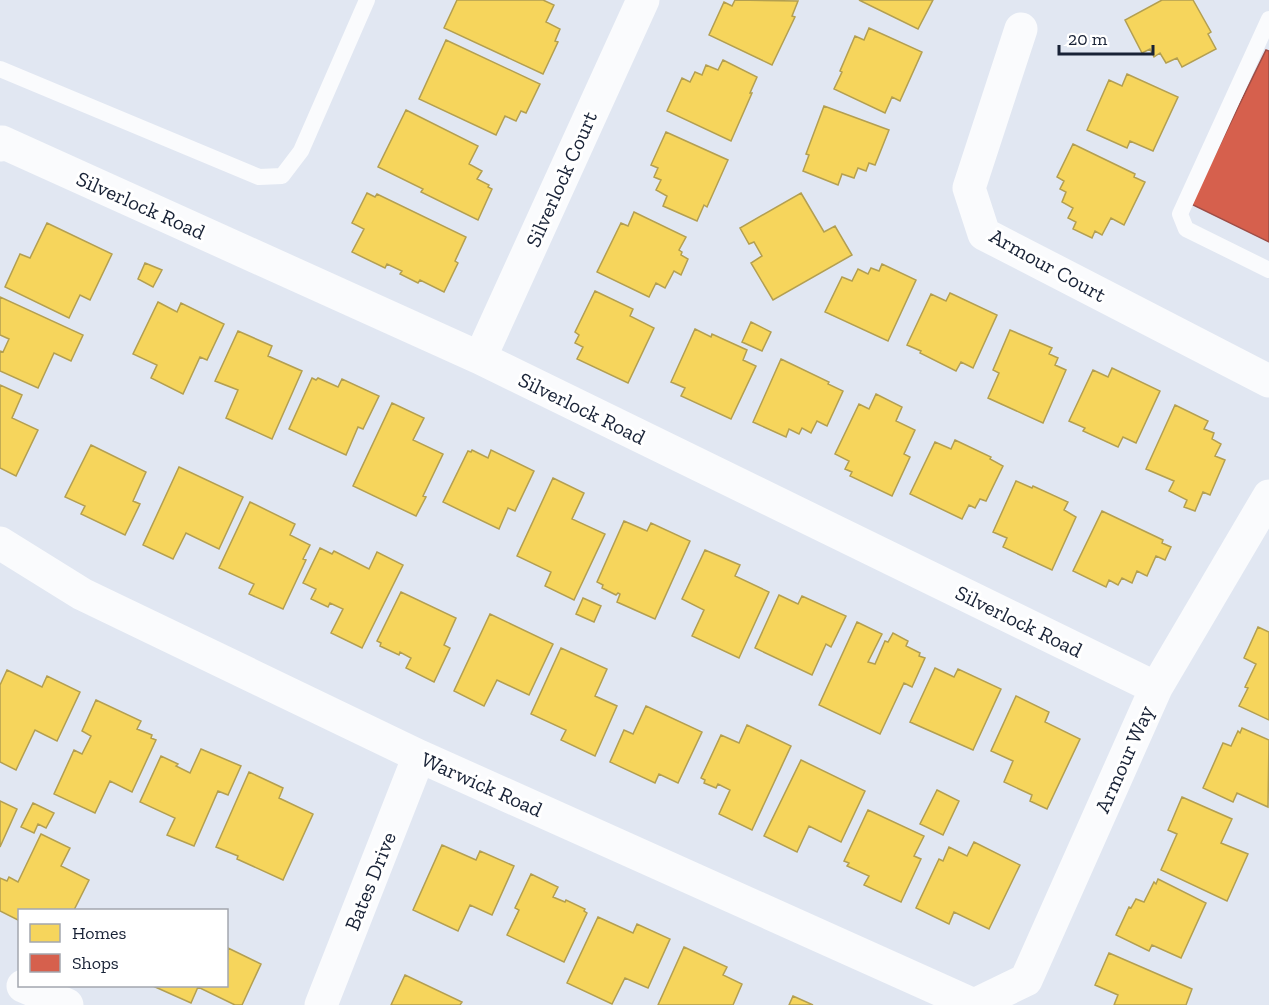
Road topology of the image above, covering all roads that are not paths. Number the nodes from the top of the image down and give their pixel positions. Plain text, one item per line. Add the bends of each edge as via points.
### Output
1 (367, 0) edge
2 (643, 0) edge
3 (1269, 20) edge
4 (1021, 29) dead end
5 (0, 69) edge
6 (1, 143) edge
7 (1269, 270) edge
8 (480, 358) junction
9 (1269, 381) edge
10 (1269, 496) edge
11 (0, 543) edge
12 (1156, 688) junction
13 (419, 756) junction
14 (0, 976) edge
15 (18, 984) edge
16 (26, 987) edge
17 (67, 1005) edge
18 (321, 1005) edge
19 (974, 1005) edge

1 - 5 lane via 301,151 282,176 259,177
2 - 8 street, Silverlock Court
3 - 7 lane via 1180,214 1185,229
4 - 9 street, Armour Court via 969,188 984,234
6 - 8 street, Silverlock Road
8 - 12 street, Silverlock Road
10 - 12 street, Armour Way
11 - 13 street, Warwick Road via 82,594
12 - 19 street, Armour Way via 1026,980
13 - 18 street, Bates Drive
13 - 19 street, Warwick Road
14 - 15 street
16 - 17 street

